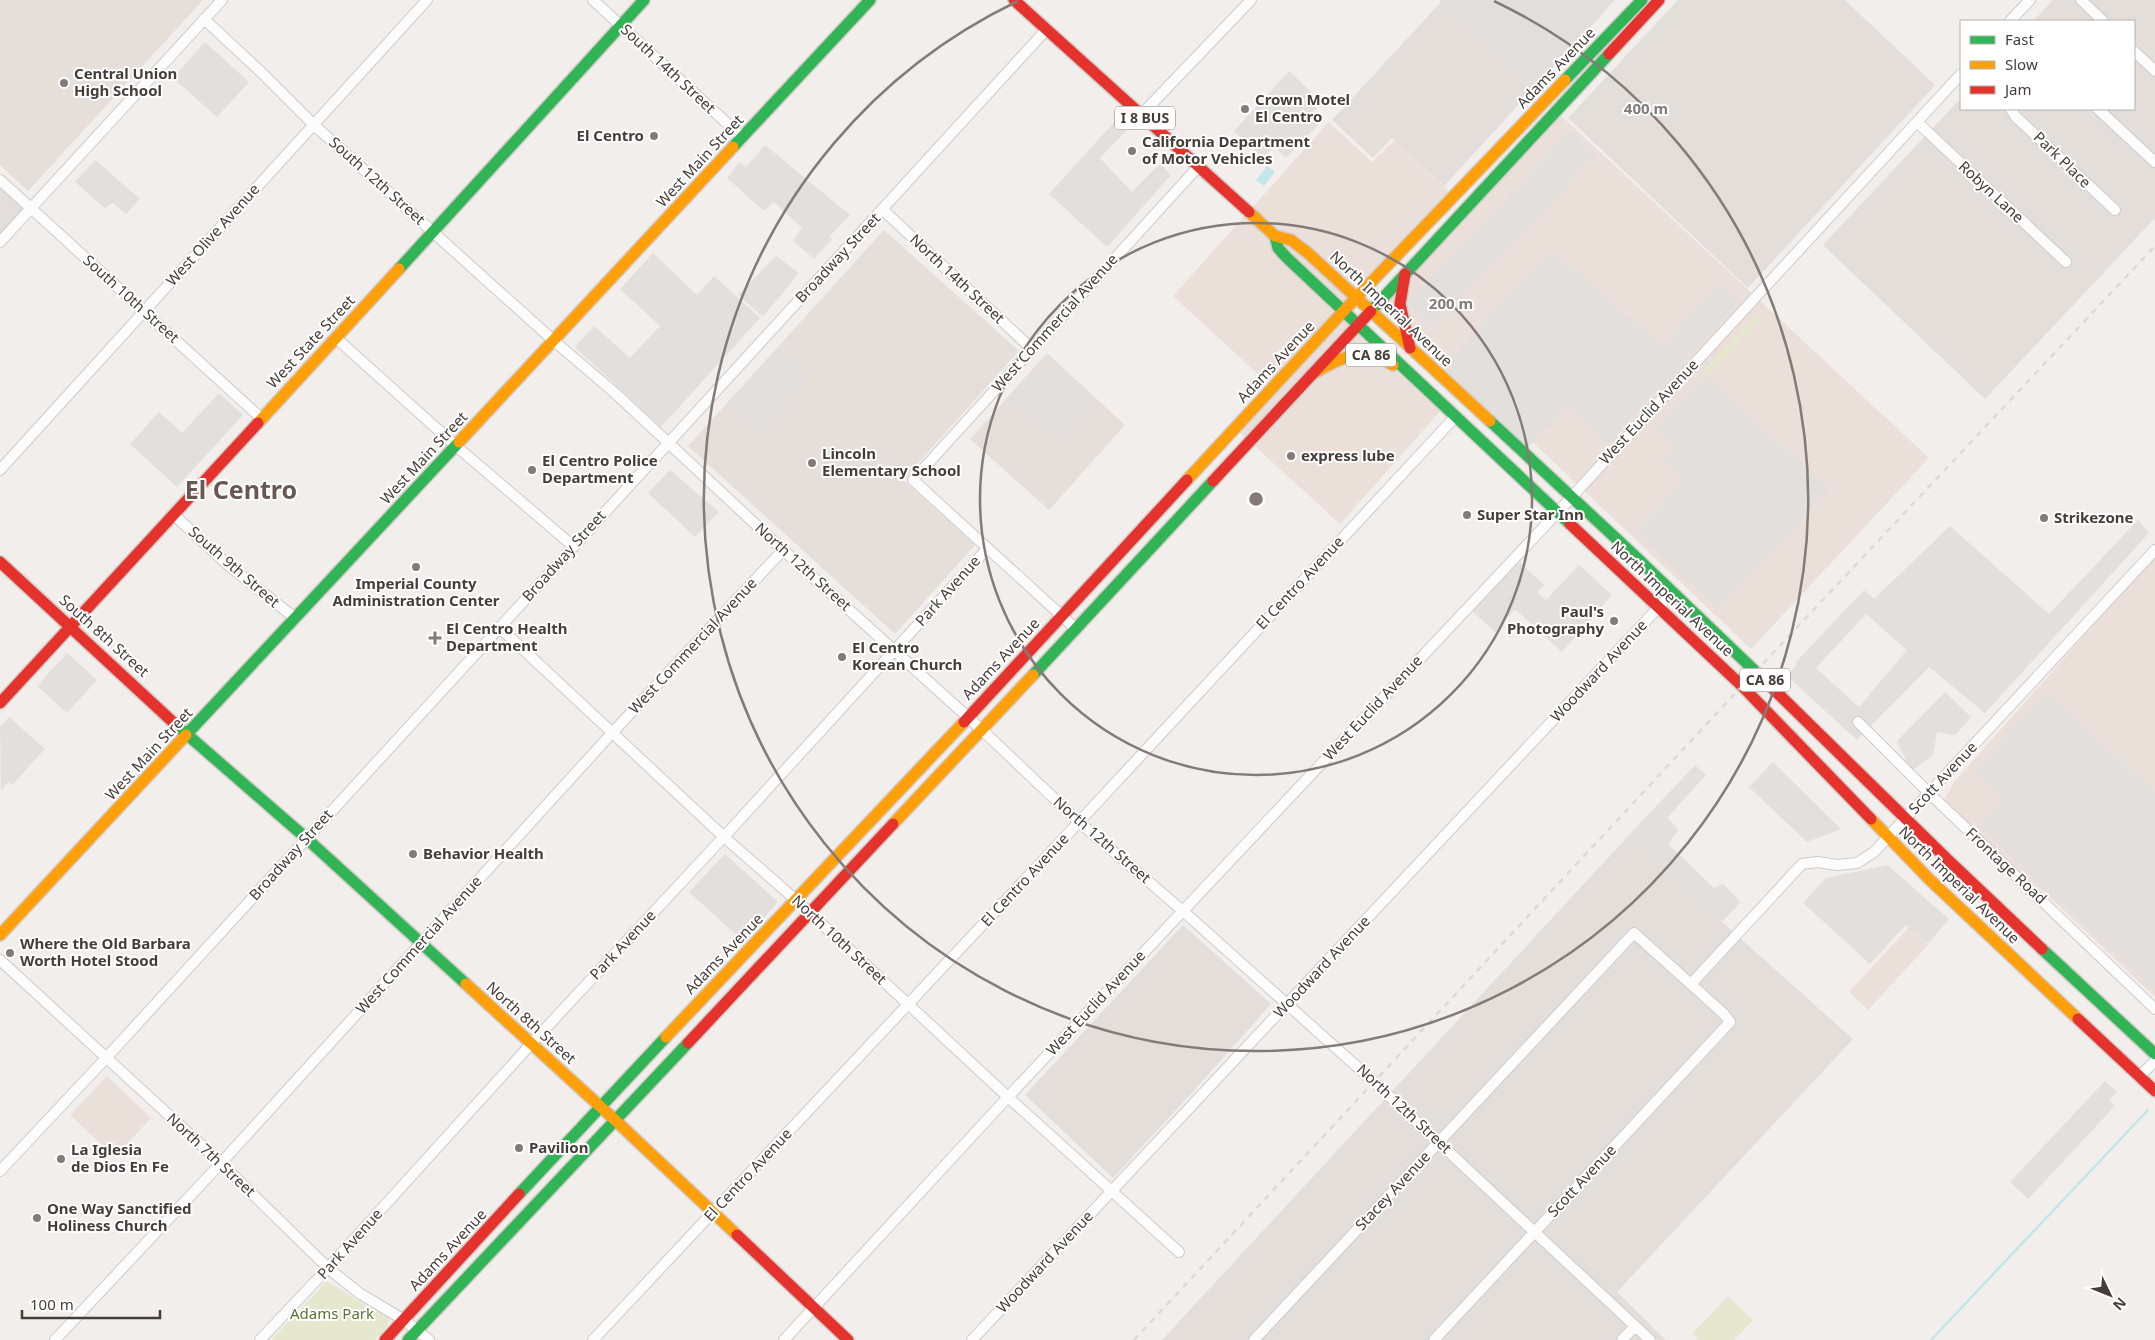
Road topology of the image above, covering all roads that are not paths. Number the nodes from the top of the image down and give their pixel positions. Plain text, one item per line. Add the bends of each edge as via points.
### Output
1 (222, 0) edge
2 (426, 0) edge
3 (593, 0) edge
4 (644, 0) edge
5 (870, 0) edge
6 (1014, 0) edge
7 (1251, 0) edge
8 (1642, 0) edge
9 (1659, 0) edge
10 (2030, 0) edge
11 (2080, 0) edge
12 (204, 20) junction
13 (2011, 20) edge
14 (2102, 20) edge
15 (621, 25) junction
16 (1047, 29) junction
17 (2135, 52) edge
18 (2155, 72) edge
19 (1960, 75) edge
20 (1536, 110) junction
21 (2012, 110) edge
22 (2099, 110) edge
23 (1141, 115) junction
24 (1547, 120) junction
25 (1916, 122) junction
26 (1523, 123) junction
27 (314, 124) junction
28 (742, 137) junction
29 (2155, 162) edge
30 (1198, 166) junction
31 (0, 180) edge
32 (1479, 194) junction
33 (31, 208) junction
34 (882, 210) junction
35 (2115, 210) dead end
36 (433, 231) junction
37 (1275, 236) junction
38 (0, 242) edge
39 (2066, 262) dead end
40 (1405, 274) junction
41 (1356, 298) junction
42 (144, 311) junction
43 (1344, 311) junction
44 (1371, 311) junction
45 (1358, 324) junction
46 (336, 338) junction
47 (554, 340) junction
48 (1032, 348) junction
49 (1410, 349) junction
50 (1312, 374) junction
51 (1425, 390) junction
52 (261, 418) junction
53 (1455, 418) junction
54 (668, 443) junction
55 (456, 446) junction
56 (0, 470) edge
57 (1570, 498) junction
58 (1557, 513) junction
59 (174, 514) junction
60 (573, 546) junction
61 (987, 549) junction
62 (784, 550) junction
63 (2155, 550) edge
64 (0, 562) edge
65 (1672, 593) junction
66 (1658, 607) junction
67 (1061, 616) junction
68 (296, 618) junction
69 (71, 626) junction
70 (499, 627) junction
71 (1075, 628) junction
72 (894, 650) junction
73 (0, 703) edge
74 (968, 717) junction
75 (1858, 722) dead end
76 (982, 730) junction
77 (612, 733) junction
78 (187, 735) junction
79 (1929, 793) junction
80 (1905, 818) junction
81 (1079, 822) junction
82 (724, 837) junction
83 (1888, 837) junction
84 (306, 838) junction
85 (796, 900) junction
86 (1183, 911) junction
87 (809, 913) junction
88 (0, 935) edge
89 (420, 943) junction
90 (0, 960) edge
91 (1691, 984) junction
92 (907, 1004) junction
93 (1288, 1004) junction
94 (2155, 1009) edge
95 (531, 1044) junction
96 (2155, 1054) edge
97 (107, 1057) junction
98 (2155, 1061) edge
99 (2139, 1077) junction
100 (2155, 1091) edge
101 (1008, 1097) junction
102 (600, 1107) junction
103 (615, 1120) junction
104 (1440, 1142) junction
105 (221, 1163) junction
106 (0, 1171) edge
107 (1111, 1190) junction
108 (713, 1212) junction
109 (1535, 1232) junction
110 (1179, 1252) dead end
111 (328, 1268) junction
112 (814, 1308) junction
113 (404, 1320) junction
114 (1635, 1326) junction
115 (417, 1330) junction
116 (55, 1340) edge
117 (260, 1340) edge
118 (385, 1340) edge
119 (408, 1340) edge
120 (429, 1340) edge
121 (592, 1340) edge
122 (784, 1340) edge
123 (848, 1340) edge
124 (972, 1340) edge
125 (1254, 1340) edge
126 (1434, 1340) edge
127 (1622, 1340) edge
128 (1650, 1340) edge

1 - 12 street
2 - 27 street, West Olive Avenue
3 - 15 street, South 14th Street
4 - 15 main road, West State Street
5 - 28 main road, West Main Street
6 - 16 main road, North Imperial Avenue / I 8 BUS
7 - 23 street
8 - 20 main road, Adams Avenue
9 - 24 main road, Adams Avenue
10 - 13 street
11 - 14 street
12 - 27 street, South 12th Street
12 - 33 street
15 - 28 street, South 14th Street
15 - 36 main road, West State Street
16 - 23 main road, North Imperial Avenue / I 8 BUS
16 - 34 street, Broadway Street
17 - 18 street
19 - 25 street, West Euclid Avenue
20 - 24 main road
20 - 26 main road, Adams Avenue
21 - 35 street, Park Place
22 - 29 street
23 - 30 main road, North Imperial Avenue / I 8 BUS
24 - 32 main road, Adams Avenue
25 - 39 street, Robyn Lane
25 - 57 street, West Euclid Avenue
26 - 32 main road via 1516,143 1482,181
26 - 41 main road, Adams Avenue
27 - 36 street, South 12th Street
27 - 42 street, West Olive Avenue
28 - 47 main road, West Main Street
30 - 37 main road, North Imperial Avenue / I 8 BUS
30 - 48 street, West Commercial Avenue
31 - 33 street, South 10th Street
32 - 40 main road, Adams Avenue
33 - 38 street
33 - 42 street, South 10th Street
34 - 48 street, North 14th Street
34 - 54 street, Broadway Street
36 - 46 main road, West State Street
36 - 47 street, South 12th Street
37 - 41 main road, North Imperial Avenue / I 8 BUS via 1291,240
37 - 43 main road, North Imperial Avenue / I 8 BUS via 1278,248
40 - 44 main road, Adams Avenue
40 - 49 main road via 1399,305
41 - 43 main road, Adams Avenue
41 - 44 main road, North Imperial Avenue / I 8 BUS
42 - 52 street, South 10th Street
42 - 56 street, West Olive Avenue
43 - 45 main road, North Imperial Avenue
43 - 67 main road, Adams Avenue
44 - 45 main road, Adams Avenue
44 - 49 main road, North Imperial Avenue / CA 86
45 - 50 main road, Adams Avenue
45 - 51 main road, North Imperial Avenue
46 - 52 main road, West State Street
46 - 55 street
47 - 54 street, North 12th Street
47 - 55 main road, West Main Street
48 - 61 street, West Commercial Avenue via 913,480
49 - 57 main road, North Imperial Avenue / CA 86
50 - 51 main road, CA 86 via 1343,357 1368,354 1382,358
50 - 71 main road, Adams Avenue
51 - 53 main road, North Imperial Avenue / CA 86
52 - 59 main road, West State Street
53 - 58 main road, North Imperial Avenue / CA 86
53 - 81 street, El Centro Avenue
54 - 60 street, Broadway Street
54 - 62 street, North 12th Street
55 - 60 street
55 - 68 main road, West Main Street
57 - 58 street, West Euclid Avenue
57 - 65 main road, North Imperial Avenue / CA 86
58 - 66 main road, North Imperial Avenue / CA 86
58 - 86 street, West Euclid Avenue
59 - 68 street, South 9th Street via 228,565
59 - 69 main road, West State Street
60 - 70 street, Broadway Street
61 - 67 street
61 - 72 street, Park Avenue
62 - 72 street, North 12th Street
62 - 77 street, West Commercial Avenue
63 - 79 street, Scott Avenue
64 - 69 main road, South 8th Street
65 - 66 street, Woodward Avenue
65 - 80 main road, North Imperial Avenue / CA 86 via 1764,678
66 - 83 main road, North Imperial Avenue / CA 86 via 1742,686
66 - 93 street, Woodward Avenue
67 - 71 street
67 - 74 main road, Adams Avenue
68 - 78 main road, West Main Street
69 - 73 main road, West State Street
69 - 78 main road, South 8th Street
70 - 77 street, North 10th Street
70 - 84 street, Broadway Street
71 - 76 main road, Adams Avenue
72 - 74 street, North 12th Street
72 - 82 street, Park Avenue
74 - 76 street, North 12th Street
74 - 85 main road, Adams Avenue
75 - 79 street, Frontage Road
76 - 81 street, North 12th Street
76 - 87 main road, Adams Avenue
77 - 82 street, North 10th Street
77 - 89 street, West Commercial Avenue
78 - 84 main road, North 8th Street
78 - 88 main road, West Main Street
79 - 80 street, Scott Avenue
79 - 94 street, Frontage Road
80 - 83 street, Scott Avenue
80 - 96 main road, North Imperial Avenue / CA 86
81 - 86 street, North 12th Street
81 - 92 street, El Centro Avenue
82 - 85 street, North 10th Street
82 - 95 street, Park Avenue
83 - 91 street, Scott Avenue via 1857,863 1802,864
83 - 99 main road, North Imperial Avenue / CA 86
84 - 89 main road, North 8th Street
84 - 97 street, Broadway Street
85 - 87 street, North 10th Street
85 - 102 main road, Adams Avenue
86 - 93 street, North 12th Street
86 - 101 street, West Euclid Avenue
87 - 92 street, North 10th Street
87 - 103 main road, Adams Avenue
89 - 95 main road, North 8th Street
89 - 105 street, West Commercial Avenue
90 - 97 street, North 7th Street
91 - 104 street, Stacey Avenue via 1634,933
91 - 109 street, Scott Avenue via 1730,1022
92 - 101 street, North 10th Street
92 - 108 street, El Centro Avenue
93 - 104 street, North 12th Street
93 - 107 street, Woodward Avenue
95 - 102 main road, North 8th Street
95 - 111 street, Park Avenue
97 - 105 street, North 7th Street
97 - 106 street, Broadway Street
98 - 99 street
99 - 100 main road, North Imperial Avenue / CA 86
101 - 107 street, North 10th Street
101 - 112 street, West Euclid Avenue
102 - 103 main road, North 8th Street
102 - 113 main road, Adams Avenue
103 - 108 main road, North 8th Street
103 - 115 main road, Adams Avenue
104 - 109 street, North 12th Street
104 - 125 street, Stacey Avenue
105 - 111 street, North 7th Street
105 - 116 street, West Commercial Avenue
107 - 110 street, North 10th Street
107 - 124 street, Woodward Avenue
108 - 112 main road, North 8th Street
108 - 121 street, El Centro Avenue
109 - 114 street, North 12th Street
109 - 126 street, Scott Avenue
111 - 113 street, North 7th Street via 359,1293
111 - 117 street, Park Avenue
112 - 122 street, West Euclid Avenue
112 - 123 main road, North 8th Street
113 - 115 street, North 7th Street
113 - 118 main road, Adams Avenue
114 - 127 street
114 - 128 street, North 12th Street
115 - 119 main road, Adams Avenue
115 - 120 street, North 7th Street

